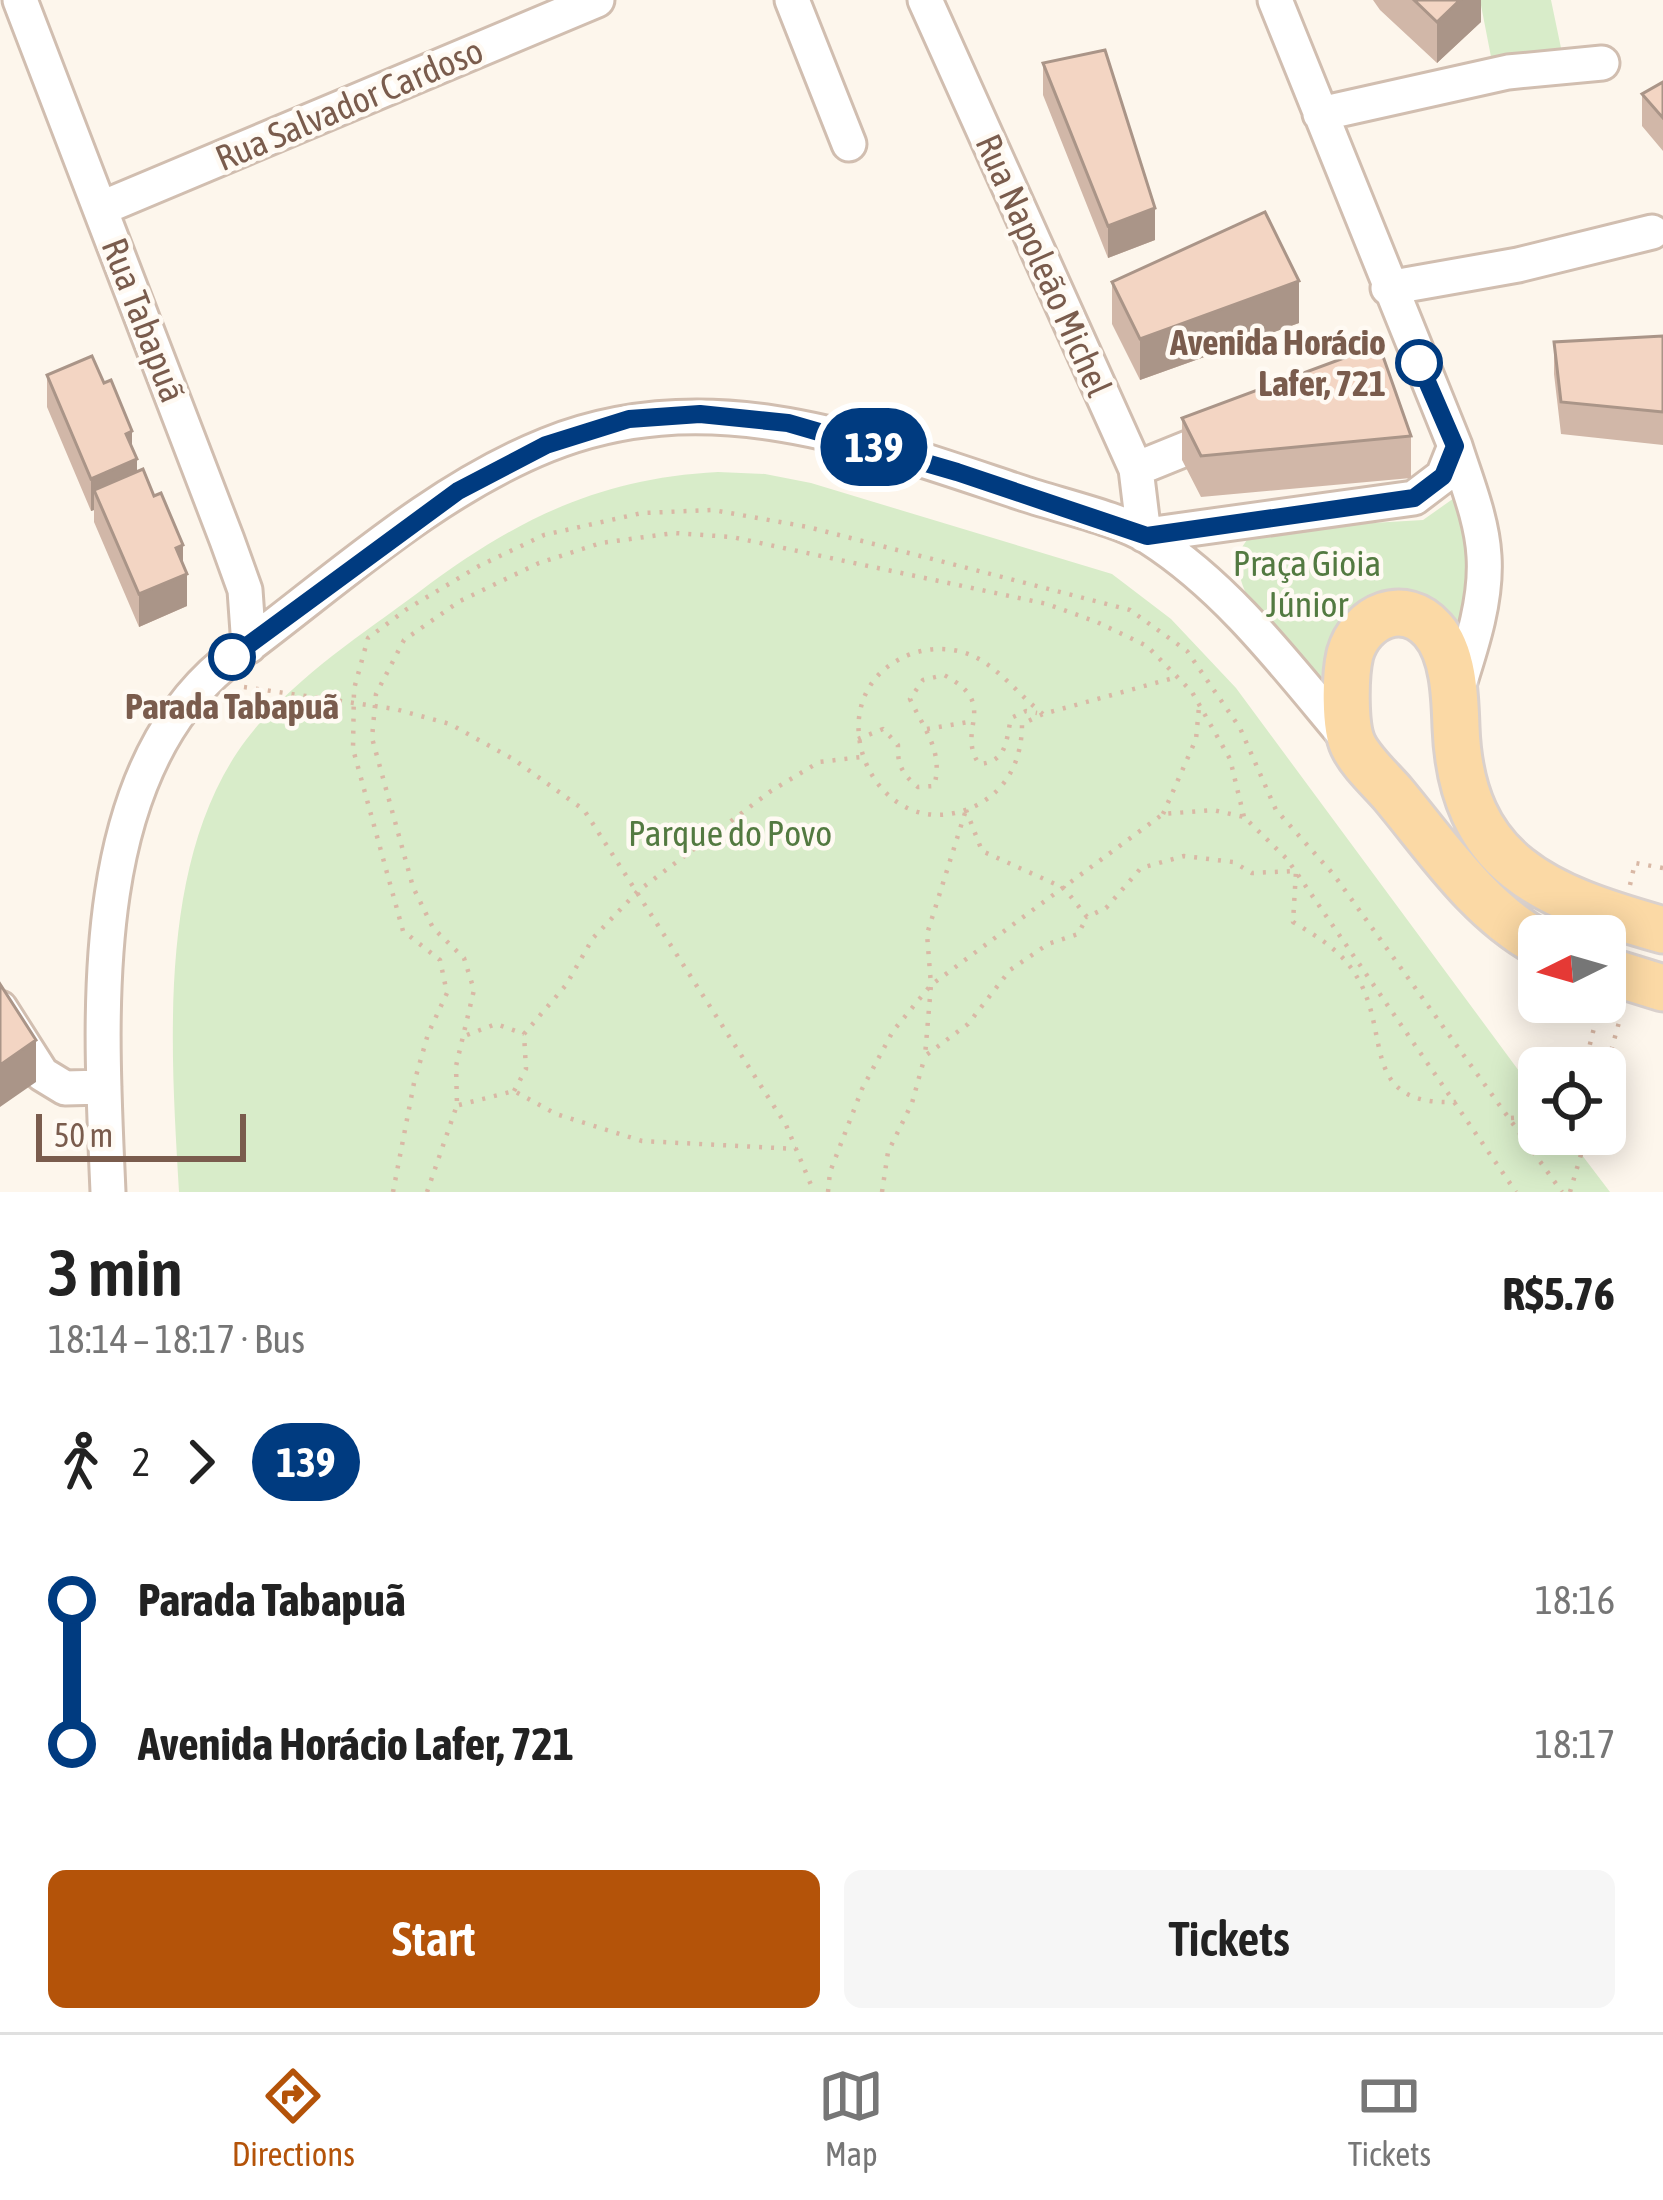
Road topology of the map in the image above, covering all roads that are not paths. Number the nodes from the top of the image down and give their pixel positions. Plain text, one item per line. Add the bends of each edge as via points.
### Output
1 (20, 0) edge
2 (597, 0) edge
3 (792, 0) edge
4 (925, 0) edge
5 (1275, 0) edge
6 (1602, 63) dead end
7 (1320, 114) junction
8 (849, 144) dead end
9 (102, 208) junction
10 (1652, 232) dead end
11 (1388, 288) junction
12 (1244, 425) edge
13 (1455, 446) junction
14 (1136, 469) junction
15 (1145, 535) junction
16 (249, 646) junction
17 (1455, 694) junction
18 (1352, 745) junction
19 (1663, 930) edge
20 (1518, 931) edge
21 (1626, 977) edge
22 (1663, 988) edge
23 (0, 1008) edge
24 (104, 1087) junction
25 (108, 1192) edge

1 - 9 street, Rua Tabapuã
2 - 9 street, Rua Salvador Cardoso
3 - 8 street
4 - 14 street, Rua Napoleão Michel
5 - 7 street
6 - 7 street via 1508,72
7 - 11 street
9 - 16 street, Rua Tabapuã via 245,590
10 - 11 street
11 - 13 street via 1405,358
12 - 14 street
13 - 15 street via 1443,476 1414,498
13 - 17 street via 1484,556 1480,611
14 - 15 street, Rua Napoleão Michel
15 - 16 street via 788,423 700,414 629,419 546,445 458,491
15 - 18 street via 1261,635
16 - 24 street via 200,683 151,752 130,802 104,986
17 - 18 main road via 1432,629 1406,615 1377,616 1349,658
17 - 19 main road via 1460,780 1495,846 1562,897
18 - 20 main road via 1479,899
21 - 22 main road
23 - 24 street via 43,1074 65,1088
24 - 25 street

